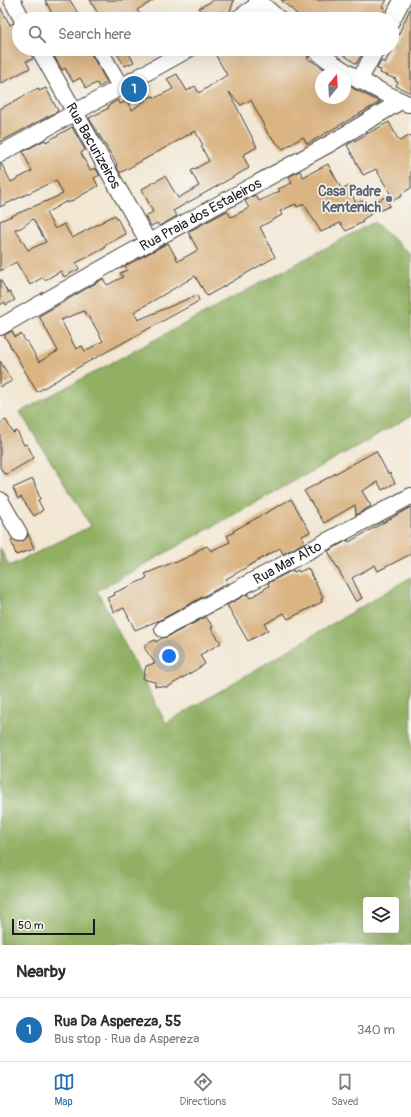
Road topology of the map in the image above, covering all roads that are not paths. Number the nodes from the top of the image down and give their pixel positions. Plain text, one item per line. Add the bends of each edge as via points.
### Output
1 (12, 0) edge
2 (402, 0) edge
3 (259, 2) edge
4 (18, 12) edge
5 (246, 12) edge
6 (271, 12) edge
7 (396, 12) edge
8 (43, 56) edge
9 (103, 56) edge
10 (177, 56) edge
11 (323, 56) edge
12 (372, 56) edge
13 (359, 81) junction
14 (121, 88) junction
15 (406, 103) edge
16 (75, 113) junction
17 (0, 154) edge
18 (149, 243) junction
19 (0, 327) edge
20 (411, 496) edge
21 (0, 500) edge
22 (19, 533) dead end
23 (163, 629) dead end

1 - 4 street
2 - 7 street
3 - 5 street
3 - 6 street
8 - 16 street, Rua Bacurizeiros
9 - 14 street
10 - 14 street
11 - 13 street
12 - 13 street
13 - 15 street
14 - 16 street
15 - 18 street, Rua Praia dos Estaleiros
16 - 17 street
16 - 18 street, Rua Bacurizeiros
18 - 19 street, Rua Praia dos Estaleiros
20 - 23 street, Rua Mar Alto
21 - 22 street

